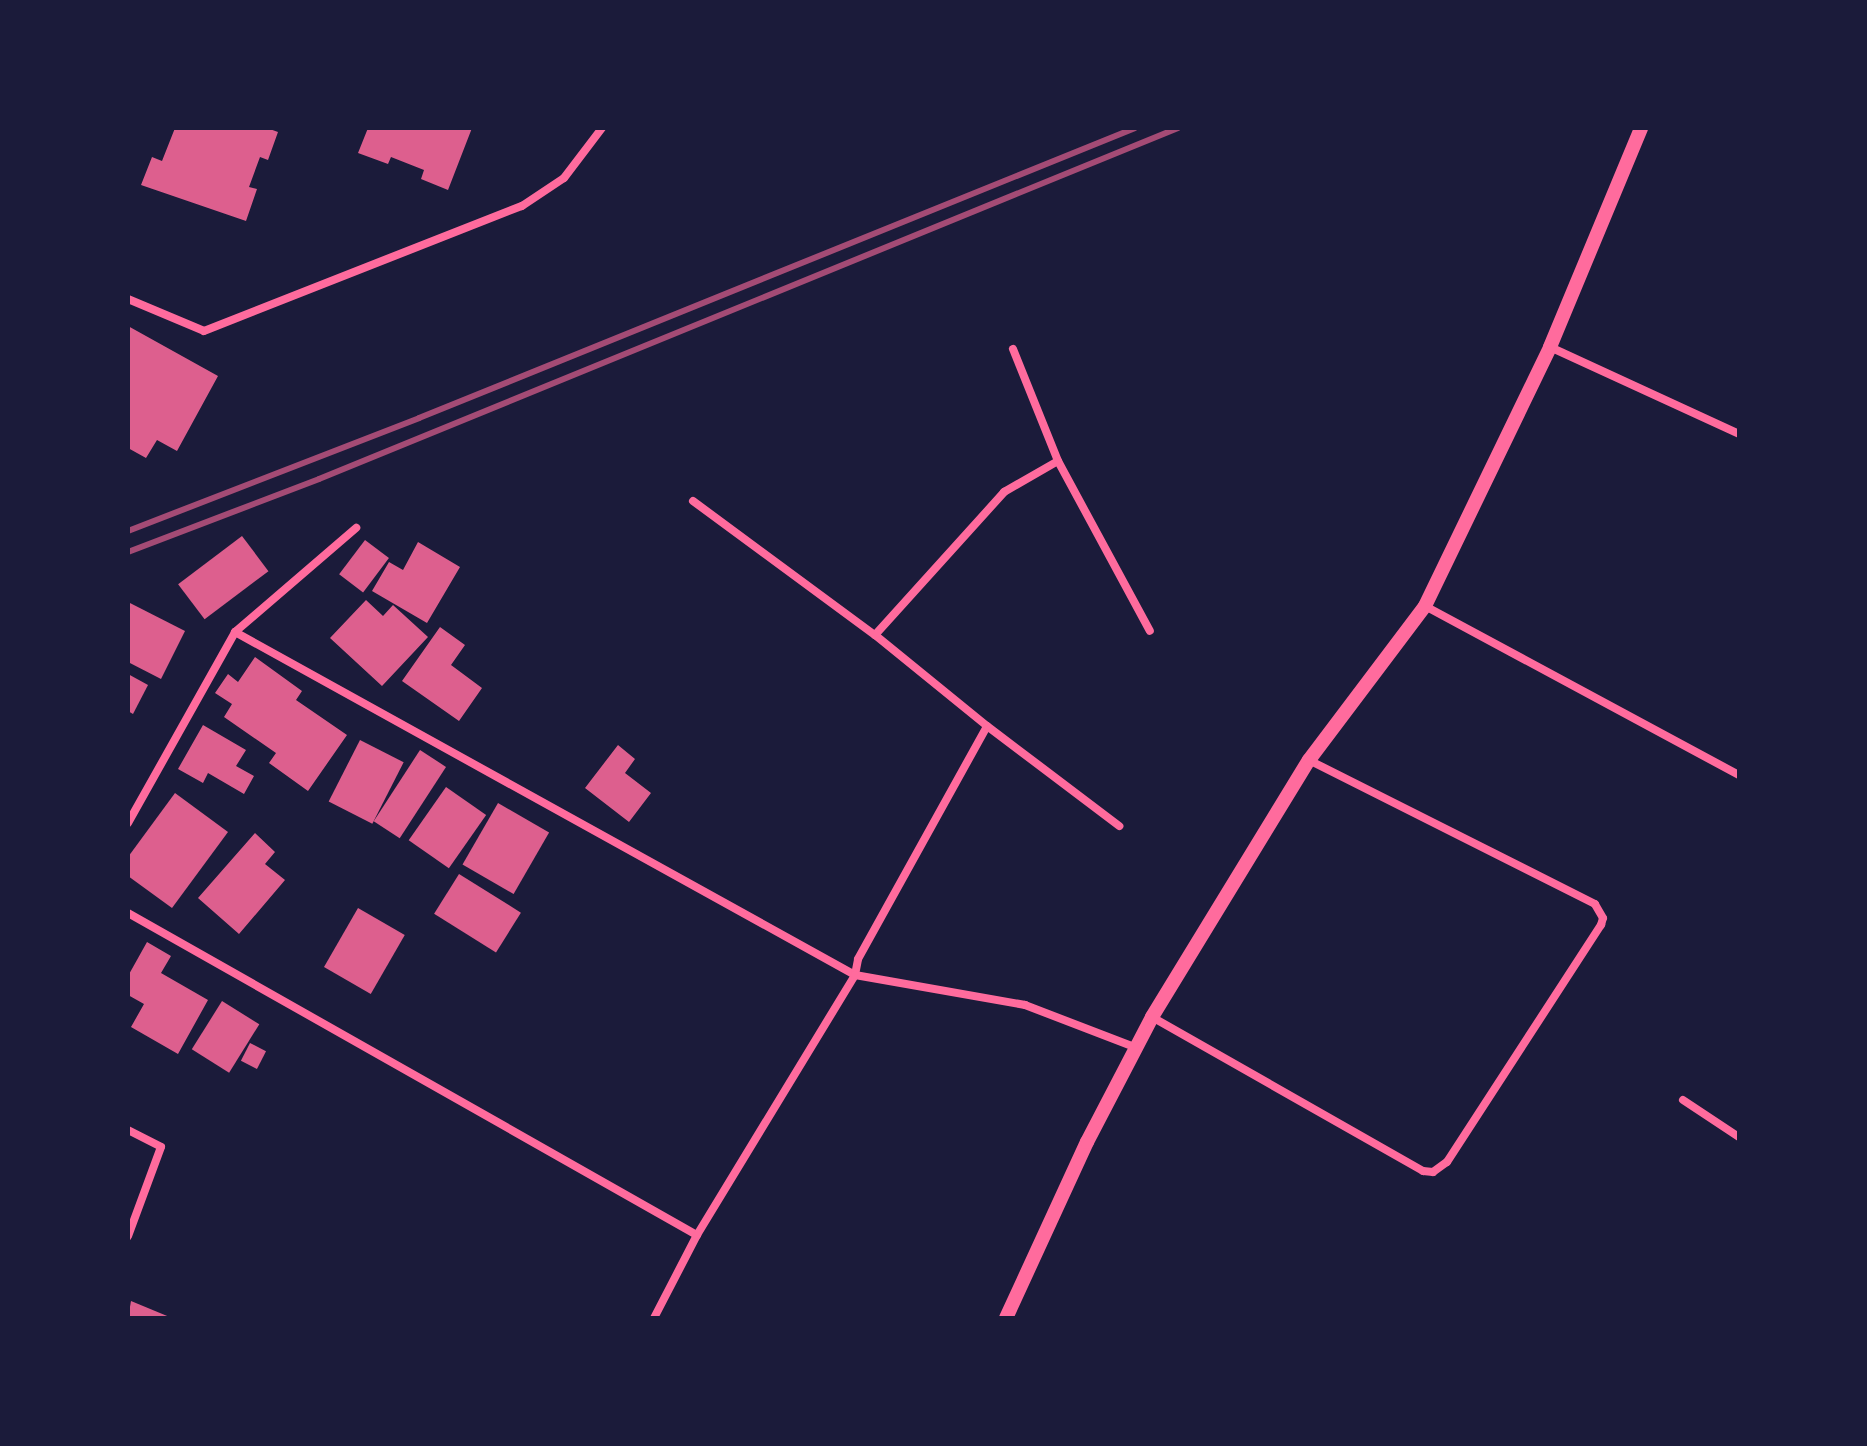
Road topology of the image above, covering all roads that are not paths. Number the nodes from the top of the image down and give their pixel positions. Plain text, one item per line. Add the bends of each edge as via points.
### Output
1 (602, 128) edge
2 (1641, 128) edge
3 (128, 299) edge
4 (1550, 347) junction
5 (1013, 349) dead end
6 (1739, 434) edge
7 (1058, 461) junction
8 (693, 501) dead end
9 (356, 528) dead end
10 (1425, 606) junction
11 (1150, 631) dead end
12 (235, 632) junction
13 (875, 635) junction
14 (987, 726) junction
15 (1309, 760) junction
16 (1739, 775) edge
17 (128, 823) edge
18 (1119, 826) dead end
19 (128, 913) edge
20 (855, 975) junction
21 (1152, 1017) junction
22 (1137, 1048) junction
23 (1683, 1100) dead end
24 (128, 1130) edge
25 (1739, 1137) edge
26 (697, 1235) junction
27 (128, 1236) edge
28 (654, 1318) edge
29 (1006, 1318) edge

1 - 3 street via 564,178 522,206 204,331
2 - 4 street
4 - 6 street
4 - 10 street
5 - 7 street
7 - 11 street
7 - 13 street via 1004,492
8 - 13 street
9 - 12 street
10 - 15 street
10 - 16 street
12 - 17 street
12 - 20 street
13 - 14 street
14 - 18 street
14 - 20 street via 858,959
15 - 21 street
15 - 21 street via 1595,904 1601,925 1447,1162 1433,1172
19 - 26 street
20 - 22 street via 1025,1005
20 - 26 street
21 - 22 street
22 - 29 street
23 - 25 street
24 - 27 street via 161,1147
26 - 28 street

